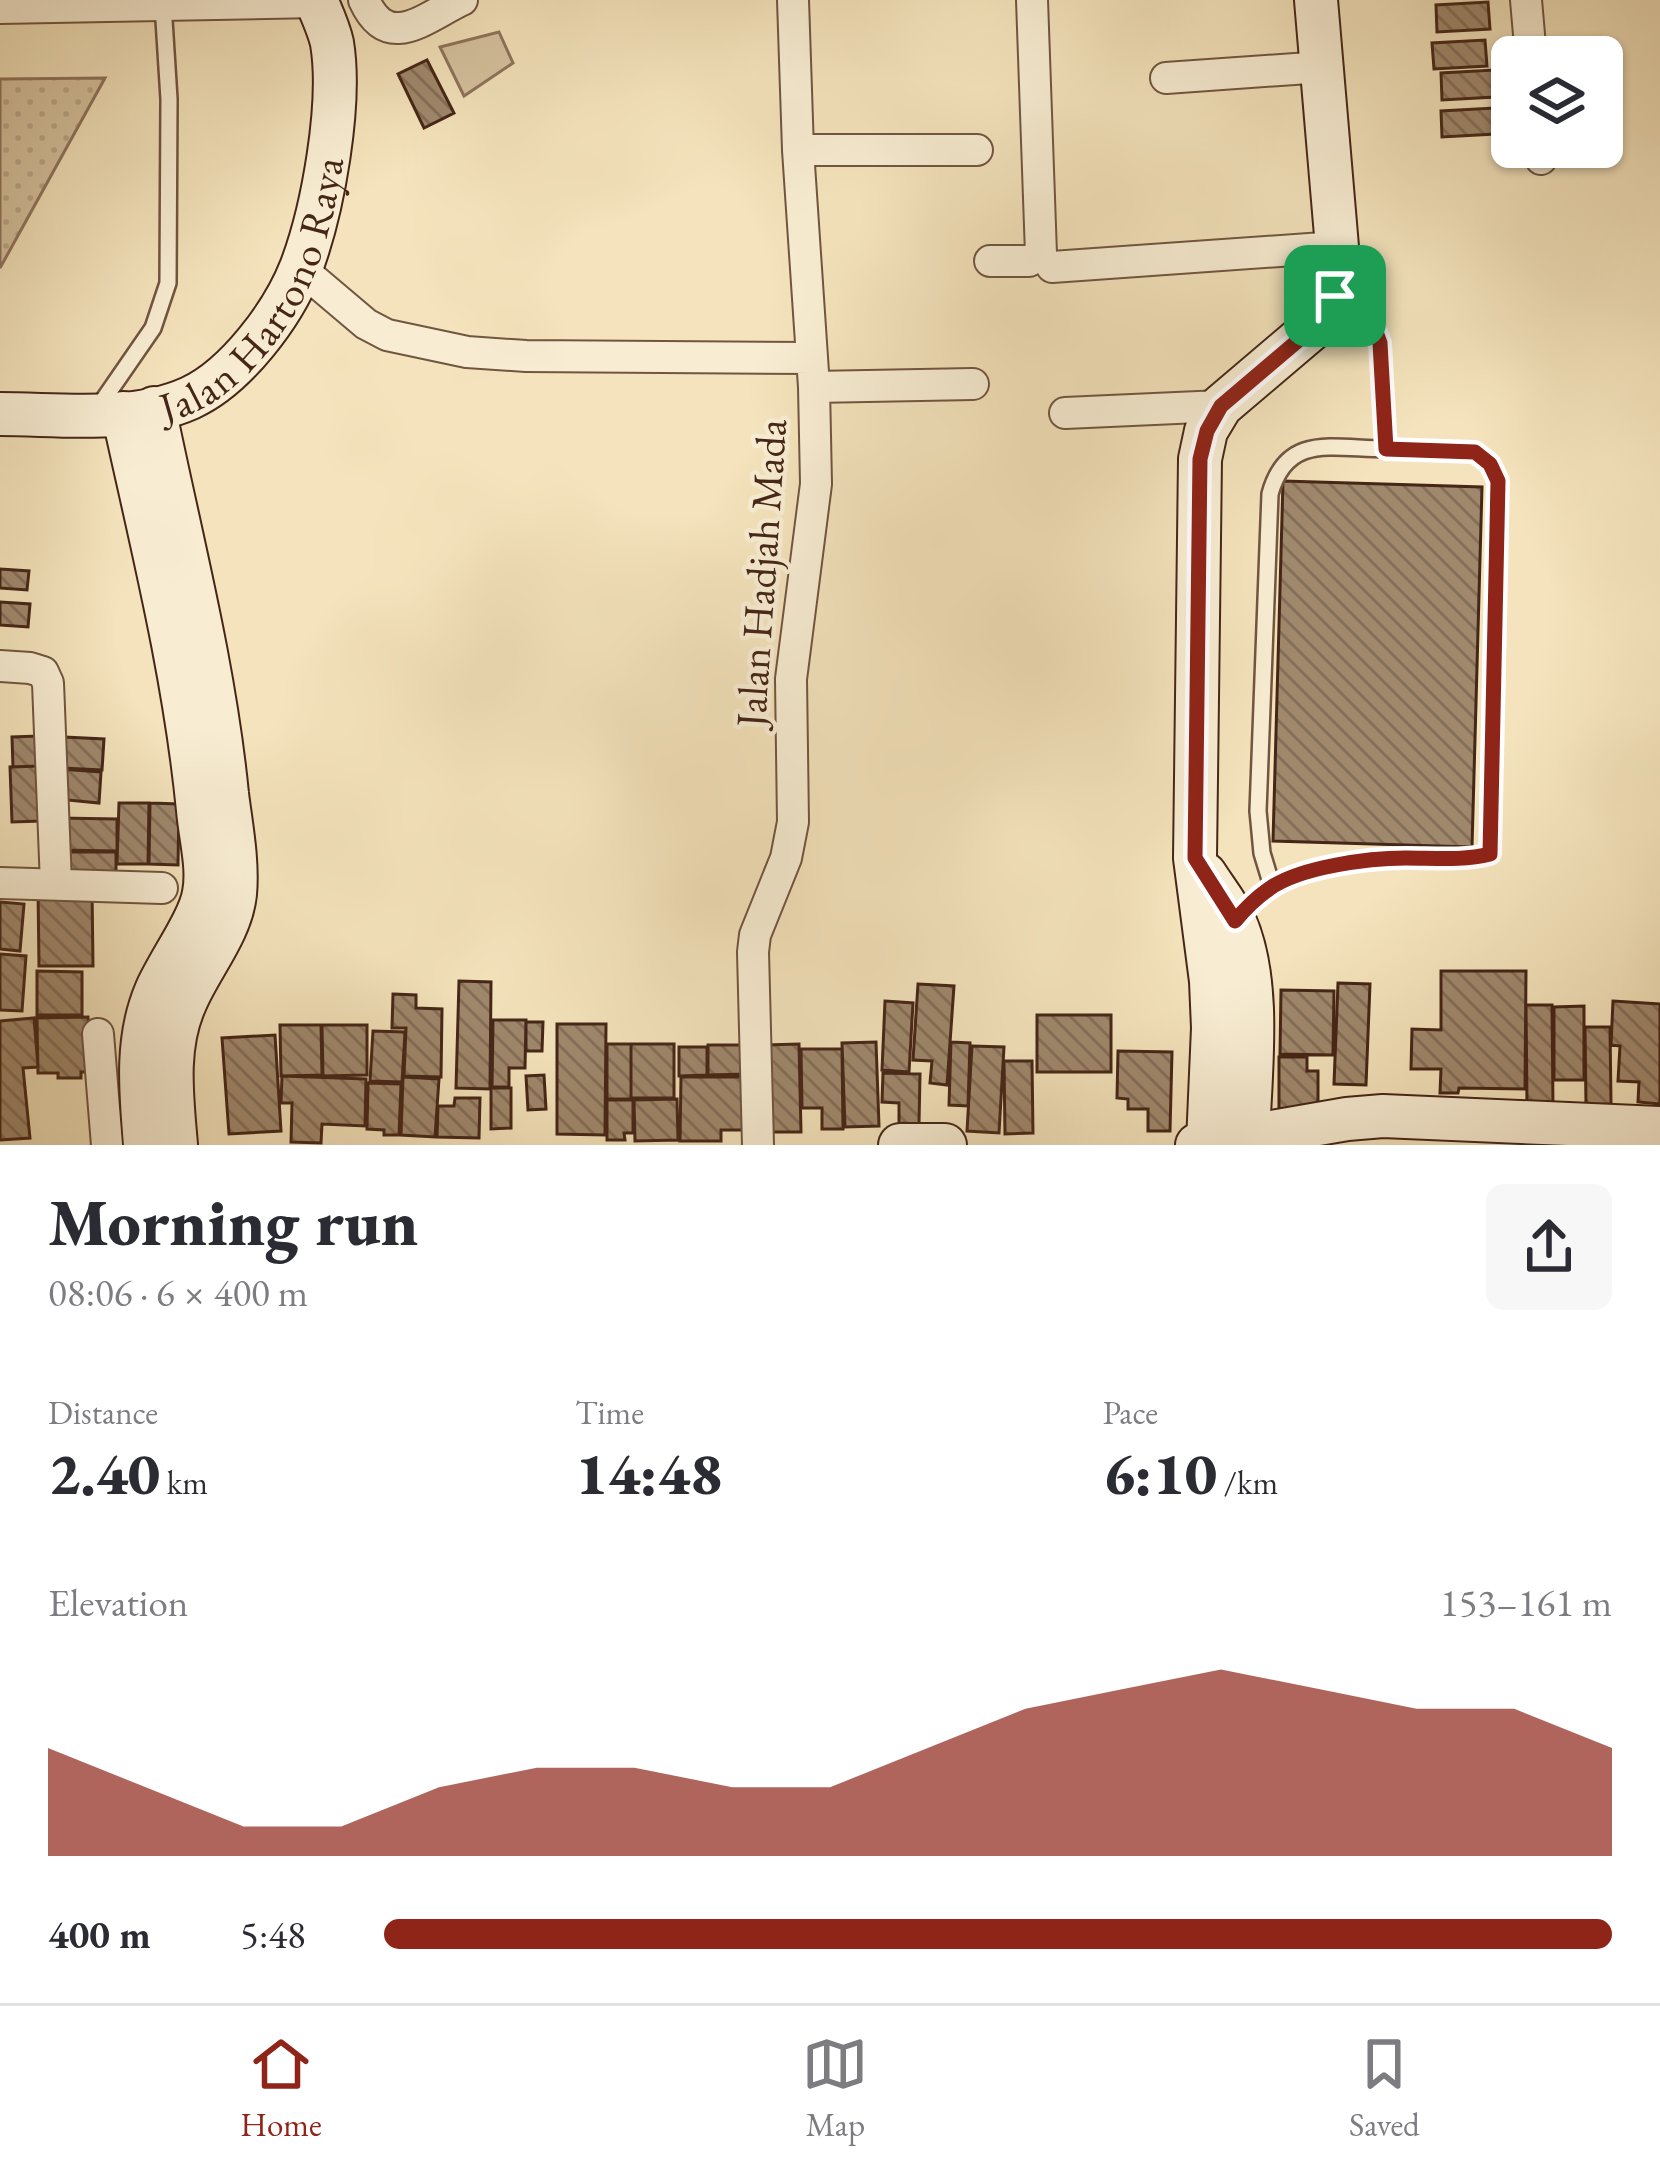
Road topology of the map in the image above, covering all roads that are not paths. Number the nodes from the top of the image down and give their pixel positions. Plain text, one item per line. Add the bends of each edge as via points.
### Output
1 (364, 0) edge
2 (462, 0) edge
3 (793, 0) edge
4 (1033, 0) edge
5 (1316, 0) edge
6 (1526, 0) edge
7 (317, 1) edge
8 (163, 4) junction
9 (0, 8) edge
10 (1529, 36) edge
11 (1323, 67) junction
12 (1166, 78) dead end
13 (798, 150) junction
14 (977, 150) dead end
15 (1337, 247) junction
16 (990, 261) dead end
17 (1052, 267) dead end
18 (301, 269) junction
19 (1335, 296) junction
20 (813, 372) junction
21 (973, 384) dead end
22 (1221, 406) junction
23 (124, 412) junction
24 (0, 413) edge
25 (1065, 413) dead end
26 (1386, 449) junction
27 (0, 666) edge
28 (1195, 858) junction
29 (0, 883) edge
30 (56, 884) junction
31 (1272, 886) junction
32 (162, 888) dead end
33 (1235, 921) junction
34 (1232, 1027) junction
35 (98, 1034) dead end
36 (1660, 1128) edge
37 (1535, 1134) edge
38 (1225, 1143) edge
39 (107, 1145) edge
40 (145, 1145) edge
41 (176, 1145) edge
42 (758, 1145) edge
43 (900, 1145) edge
44 (945, 1145) edge

1 - 2 street via 392,29
3 - 13 street, Jalan Hadjah Mada
4 - 16 street via 1041,254 1029,262
5 - 11 street
6 - 10 street
7 - 8 street
7 - 18 street, Jalan Hartono Raya via 332,41 334,92 327,163
8 - 9 street
8 - 23 lane via 168,283
11 - 12 street
11 - 15 street
13 - 14 street
13 - 20 street, Jalan Hadjah Mada
15 - 17 street
15 - 19 street
18 - 20 street via 387,335 467,352
18 - 23 street, Jalan Hartono Raya via 250,350 218,380 190,398
19 - 22 street via 1321,321
19 - 26 lane via 1380,343
20 - 21 street
20 - 42 street, Jalan Hadjah Mada via 816,484 791,679 793,822 753,952
22 - 25 street
22 - 28 street via 1200,459
23 - 24 street, Jalan Hartono Raya
23 - 40 street via 193,756 204,869 196,917 145,1020
23 - 41 street via 205,644 236,868 224,930 176,1027
26 - 31 lane via 1303,448 1275,474 1258,811
26 - 31 lane via 1475,452 1498,481 1490,854 1339,866
27 - 30 street via 43,672 48,683
28 - 33 street
28 - 34 street via 1208,947
29 - 30 street
30 - 32 street
31 - 33 lane
33 - 34 street via 1249,973
34 - 38 street
35 - 39 street
36 - 37 street
37 - 38 street via 1383,1116
43 - 44 street

